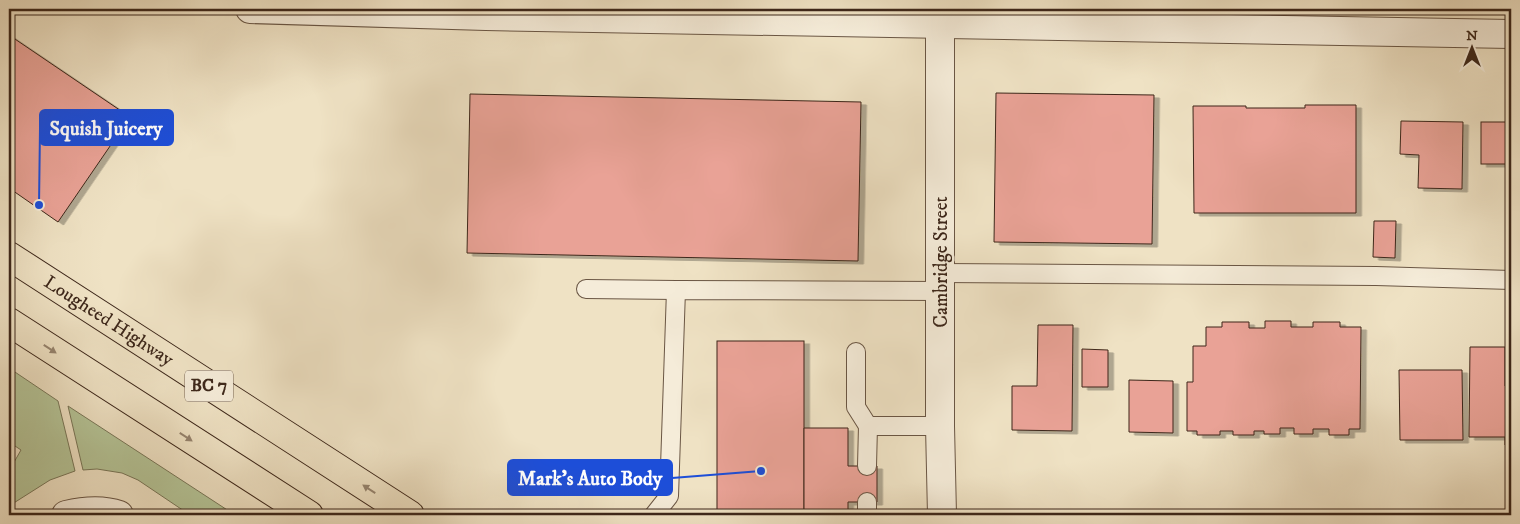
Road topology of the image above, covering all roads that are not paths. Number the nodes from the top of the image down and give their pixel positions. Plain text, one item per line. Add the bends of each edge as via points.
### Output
1 (250, 9) edge
2 (940, 16) edge
3 (1511, 34) edge
4 (9, 256) edge
5 (1511, 280) edge
6 (942, 282) junction
7 (586, 289) dead end
8 (676, 290) junction
9 (9, 322) edge
10 (856, 352) dead end
11 (868, 426) junction
12 (940, 426) junction
13 (868, 466) dead end
14 (66, 515) edge
15 (119, 515) edge
16 (309, 515) edge
17 (410, 515) edge
18 (654, 515) edge
19 (942, 515) edge

1 - 2 street via 496,16
2 - 3 street
2 - 6 street, Cambridge Street
17 -> 4 main road, Lougheed Highway / BC 7
5 - 6 lane via 1366,276
6 - 8 lane
6 - 12 street, Cambridge Street
7 - 8 lane
8 - 18 lane via 669,496
9 -> 16 main road
10 - 11 lane via 856,407
11 - 12 lane
11 - 13 lane
12 - 19 street, Cambridge Street
14 - 15 street via 102,511

